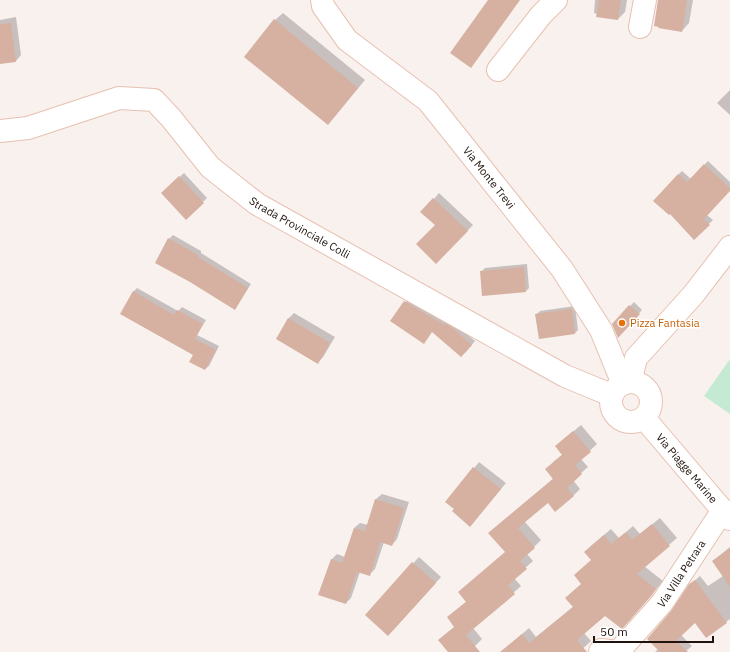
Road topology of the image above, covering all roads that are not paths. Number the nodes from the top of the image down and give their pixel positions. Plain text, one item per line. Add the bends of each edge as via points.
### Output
1 (319, 0) edge
2 (322, 0) edge
3 (556, 0) edge
4 (645, 0) edge
5 (640, 27) dead end
6 (343, 35) junction
7 (498, 70) dead end
8 (0, 131) edge
9 (730, 247) edge
10 (621, 387) junction
11 (644, 418) junction
12 (726, 514) edge
13 (600, 652) edge
14 (618, 652) edge

1 - 6 street
2 - 6 street, Via Monte Trevi via 323,6
3 - 7 street
4 - 5 street
6 - 10 street, Via Monte Trevi via 428,101 562,269 601,330
8 - 10 street, Strada Provinciale Colli via 28,128 119,98 154,100 210,167 257,204 565,376
9 - 10 street via 693,295 636,358
10 - 11 street via 638,384 644,387 651,401
10 - 11 street via 610,403 612,411 623,421 630,423
11 - 12 street, Via Piagge Marine
12 - 14 street, Via Villa Petrara via 662,603
13 - 14 street

